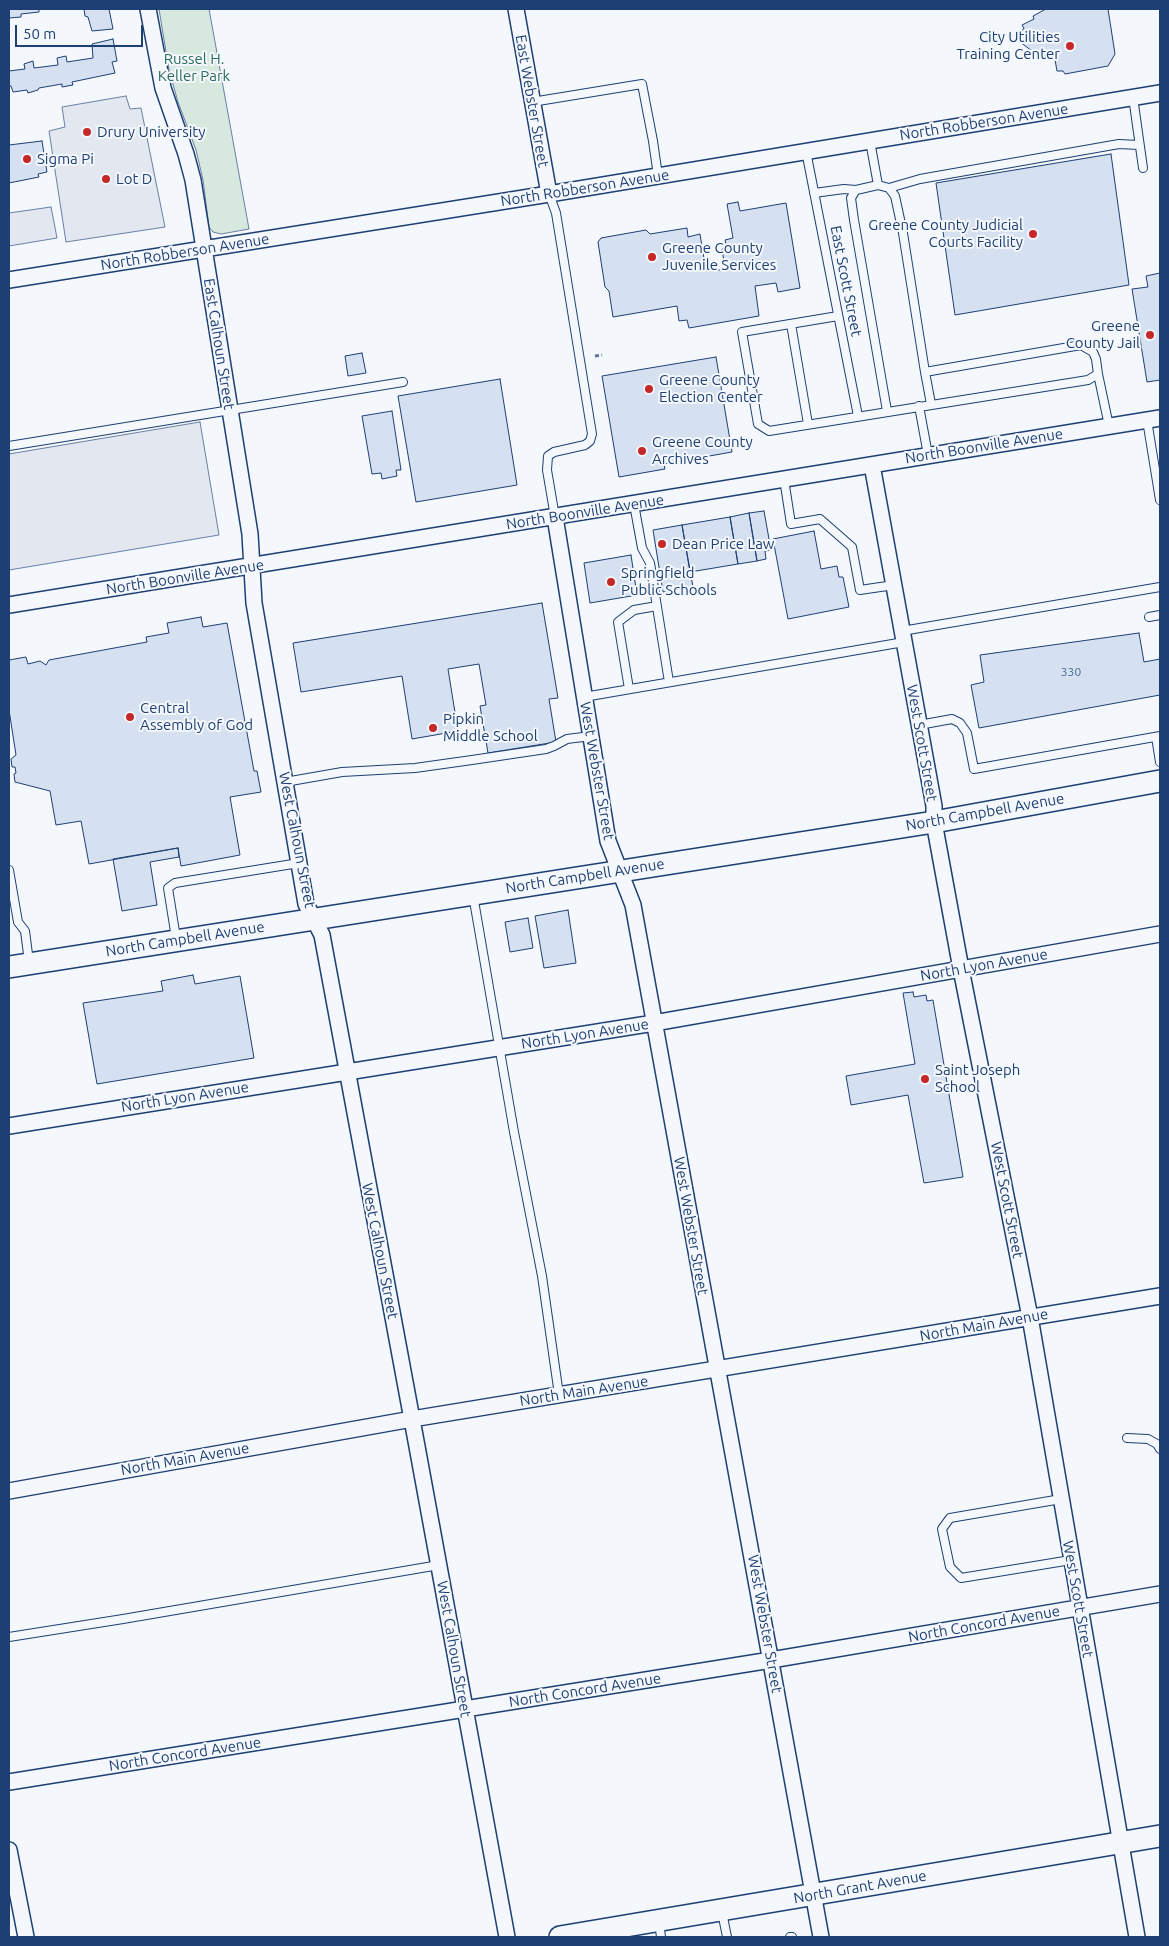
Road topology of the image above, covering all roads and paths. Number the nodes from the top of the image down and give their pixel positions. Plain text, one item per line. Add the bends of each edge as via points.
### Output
1 (148, 9) edge
2 (516, 9) edge
3 (1160, 93) edge
4 (1133, 97) junction
5 (532, 102) junction
6 (870, 141) junction
7 (1139, 145) junction
8 (806, 151) junction
9 (1143, 168) dead end
10 (658, 176) junction
11 (878, 185) junction
12 (889, 188) junction
13 (856, 190) junction
14 (814, 193) junction
15 (549, 194) junction
16 (204, 250) junction
17 (9, 280) edge
18 (838, 316) junction
19 (791, 324) junction
20 (602, 354) dead end
21 (594, 356) dead end
22 (925, 372) junction
23 (1098, 374) junction
24 (403, 382) dead end
25 (930, 404) junction
26 (919, 406) junction
27 (230, 410) junction
28 (887, 411) junction
29 (858, 416) junction
30 (1154, 419) edge
31 (808, 424) junction
32 (1109, 426) junction
33 (9, 446) edge
34 (928, 455) junction
35 (872, 465) junction
36 (784, 479) junction
37 (1160, 500) edge
38 (634, 504) junction
39 (555, 517) junction
40 (252, 566) junction
41 (894, 584) junction
42 (1160, 587) edge
43 (9, 605) edge
44 (657, 606) junction
45 (1160, 615) edge
46 (1149, 617) dead end
47 (903, 637) junction
48 (670, 682) junction
49 (629, 689) junction
50 (584, 697) junction
51 (919, 725) junction
52 (591, 736) junction
53 (1158, 736) edge
54 (1160, 762) edge
55 (1160, 781) edge
56 (285, 782) junction
57 (934, 822) junction
58 (299, 863) junction
59 (9, 870) edge
60 (619, 871) junction
61 (473, 894) junction
62 (313, 919) junction
63 (1160, 934) edge
64 (177, 940) junction
65 (19, 965) edge
66 (961, 969) junction
67 (654, 1023) junction
68 (500, 1047) junction
69 (346, 1071) junction
70 (9, 1126) edge
71 (1160, 1296) edge
72 (1030, 1317) junction
73 (718, 1369) junction
74 (559, 1395) junction
75 (412, 1419) junction
76 (1127, 1438) dead end
77 (1160, 1449) edge
78 (9, 1491) edge
79 (1061, 1499) junction
80 (1071, 1560) junction
81 (439, 1565) junction
82 (1160, 1594) edge
83 (1079, 1608) junction
84 (9, 1637) edge
85 (771, 1660) junction
86 (465, 1709) junction
87 (9, 1782) edge
88 (1160, 1836) edge
89 (1120, 1843) junction
90 (9, 1850) edge
91 (814, 1894) junction
92 (722, 1910) junction
93 (660, 1929) edge
94 (26, 1937) edge
95 (506, 1937) edge
96 (560, 1937) edge
97 (727, 1937) edge
98 (821, 1937) edge
99 (1137, 1937) edge

1 - 16 street, East Calhoun Street via 163,88 190,167
2 - 5 street, East Webster Street
3 - 4 street, North Robberson Avenue
4 - 6 street, North Robberson Avenue
4 - 7 lane
5 - 10 lane via 642,84
5 - 15 street, East Webster Street
6 - 8 street, North Robberson Avenue
6 - 11 lane
7 - 9 lane
7 - 12 lane via 1110,146 920,178
8 - 10 street, North Robberson Avenue
8 - 14 lane, East Scott Street
10 - 15 street, North Robberson Avenue
11 - 12 lane
11 - 13 lane
12 - 22 lane via 895,196 903,233
13 - 14 lane
13 - 28 lane via 851,198 854,220
14 - 18 lane, East Scott Street
15 - 16 street, North Robberson Avenue
15 - 39 lane via 556,213 592,434 585,445 548,456 547,470
16 - 17 street, North Robberson Avenue
16 - 27 street, East Calhoun Street
18 - 19 lane
18 - 29 lane, East Scott Street
19 - 31 lane
19 - 31 lane via 742,332 758,424 770,431
20 - 21 path
22 - 23 lane via 1081,346 1093,352
22 - 25 lane
23 - 25 lane via 1088,380
23 - 32 lane
24 - 27 lane
25 - 26 lane
26 - 28 lane
26 - 34 lane
27 - 33 lane
27 - 40 street, East Calhoun Street
28 - 29 lane
29 - 31 lane
30 - 32 street, North Boonville Avenue
30 - 37 lane
32 - 34 street, North Boonville Avenue
34 - 35 street, North Boonville Avenue
35 - 36 street, North Boonville Avenue
35 - 41 street, West Scott Street
36 - 38 street, North Boonville Avenue
36 - 41 lane via 791,524 820,519 852,547 860,590
38 - 39 street, North Boonville Avenue
38 - 44 lane via 642,548 650,563
39 - 40 street, North Boonville Avenue
39 - 50 street, West Webster Street
40 - 43 street, North Boonville Avenue
40 - 56 street, West Calhoun Street via 254,603
41 - 47 street, West Scott Street
42 - 47 lane
44 - 48 lane
44 - 49 lane via 634,610 618,622
45 - 46 lane
47 - 48 lane
47 - 51 street, West Scott Street
48 - 49 lane
49 - 50 lane
50 - 52 street, West Webster Street
51 - 53 lane via 952,718 960,723 967,733 974,769
51 - 57 street, West Scott Street
52 - 56 lane via 567,739 546,749 415,768 342,772
52 - 60 street, West Webster Street via 608,841
53 - 54 lane
55 - 57 main road, North Campbell Avenue
56 - 58 street, West Calhoun Street
57 - 60 main road, North Campbell Avenue
57 - 66 street, West Scott Street
58 - 62 street, West Calhoun Street via 306,904
58 - 64 lane via 175,883 168,888
59 - 65 lane via 18,922 25,931
60 - 61 main road, North Campbell Avenue
60 - 67 street, West Webster Street via 633,905
61 - 62 main road, North Campbell Avenue
61 - 68 lane
62 - 64 main road, North Campbell Avenue
62 - 69 street, West Calhoun Street via 322,936
63 - 66 street, North Lyon Avenue
64 - 65 main road, North Campbell Avenue
66 - 67 street, North Lyon Avenue
66 - 72 street, West Scott Street
67 - 68 street, North Lyon Avenue
67 - 73 street, West Webster Street
68 - 69 street, North Lyon Avenue
68 - 74 lane via 542,1276
69 - 70 street, North Lyon Avenue
69 - 75 street, West Calhoun Street
71 - 72 street, North Main Avenue
72 - 73 street, North Main Avenue
72 - 79 street, West Scott Street
73 - 74 street, North Main Avenue
73 - 85 street, West Webster Street
74 - 75 street, North Main Avenue
75 - 78 street, North Main Avenue
75 - 81 street, West Calhoun Street
76 - 77 lane via 1148,1439
79 - 80 street, West Scott Street
79 - 80 lane via 950,1518 942,1529 950,1567 961,1578
80 - 83 street, West Scott Street
81 - 84 lane
81 - 86 street, West Calhoun Street
82 - 83 street, North Concord Avenue
83 - 85 street, North Concord Avenue
83 - 89 street, West Scott Street
85 - 86 street, North Concord Avenue
85 - 91 street, West Webster Street
86 - 87 street, North Concord Avenue
86 - 95 street, West Calhoun Street
88 - 89 main road, North Grant Avenue
89 - 91 main road, North Grant Avenue
89 - 99 street, West Scott Street
90 - 94 street
91 - 92 main road, North Grant Avenue
91 - 98 street, West Webster Street
92 - 93 main road, North Grant Avenue
92 - 97 lane
93 - 96 main road, North Grant Avenue

